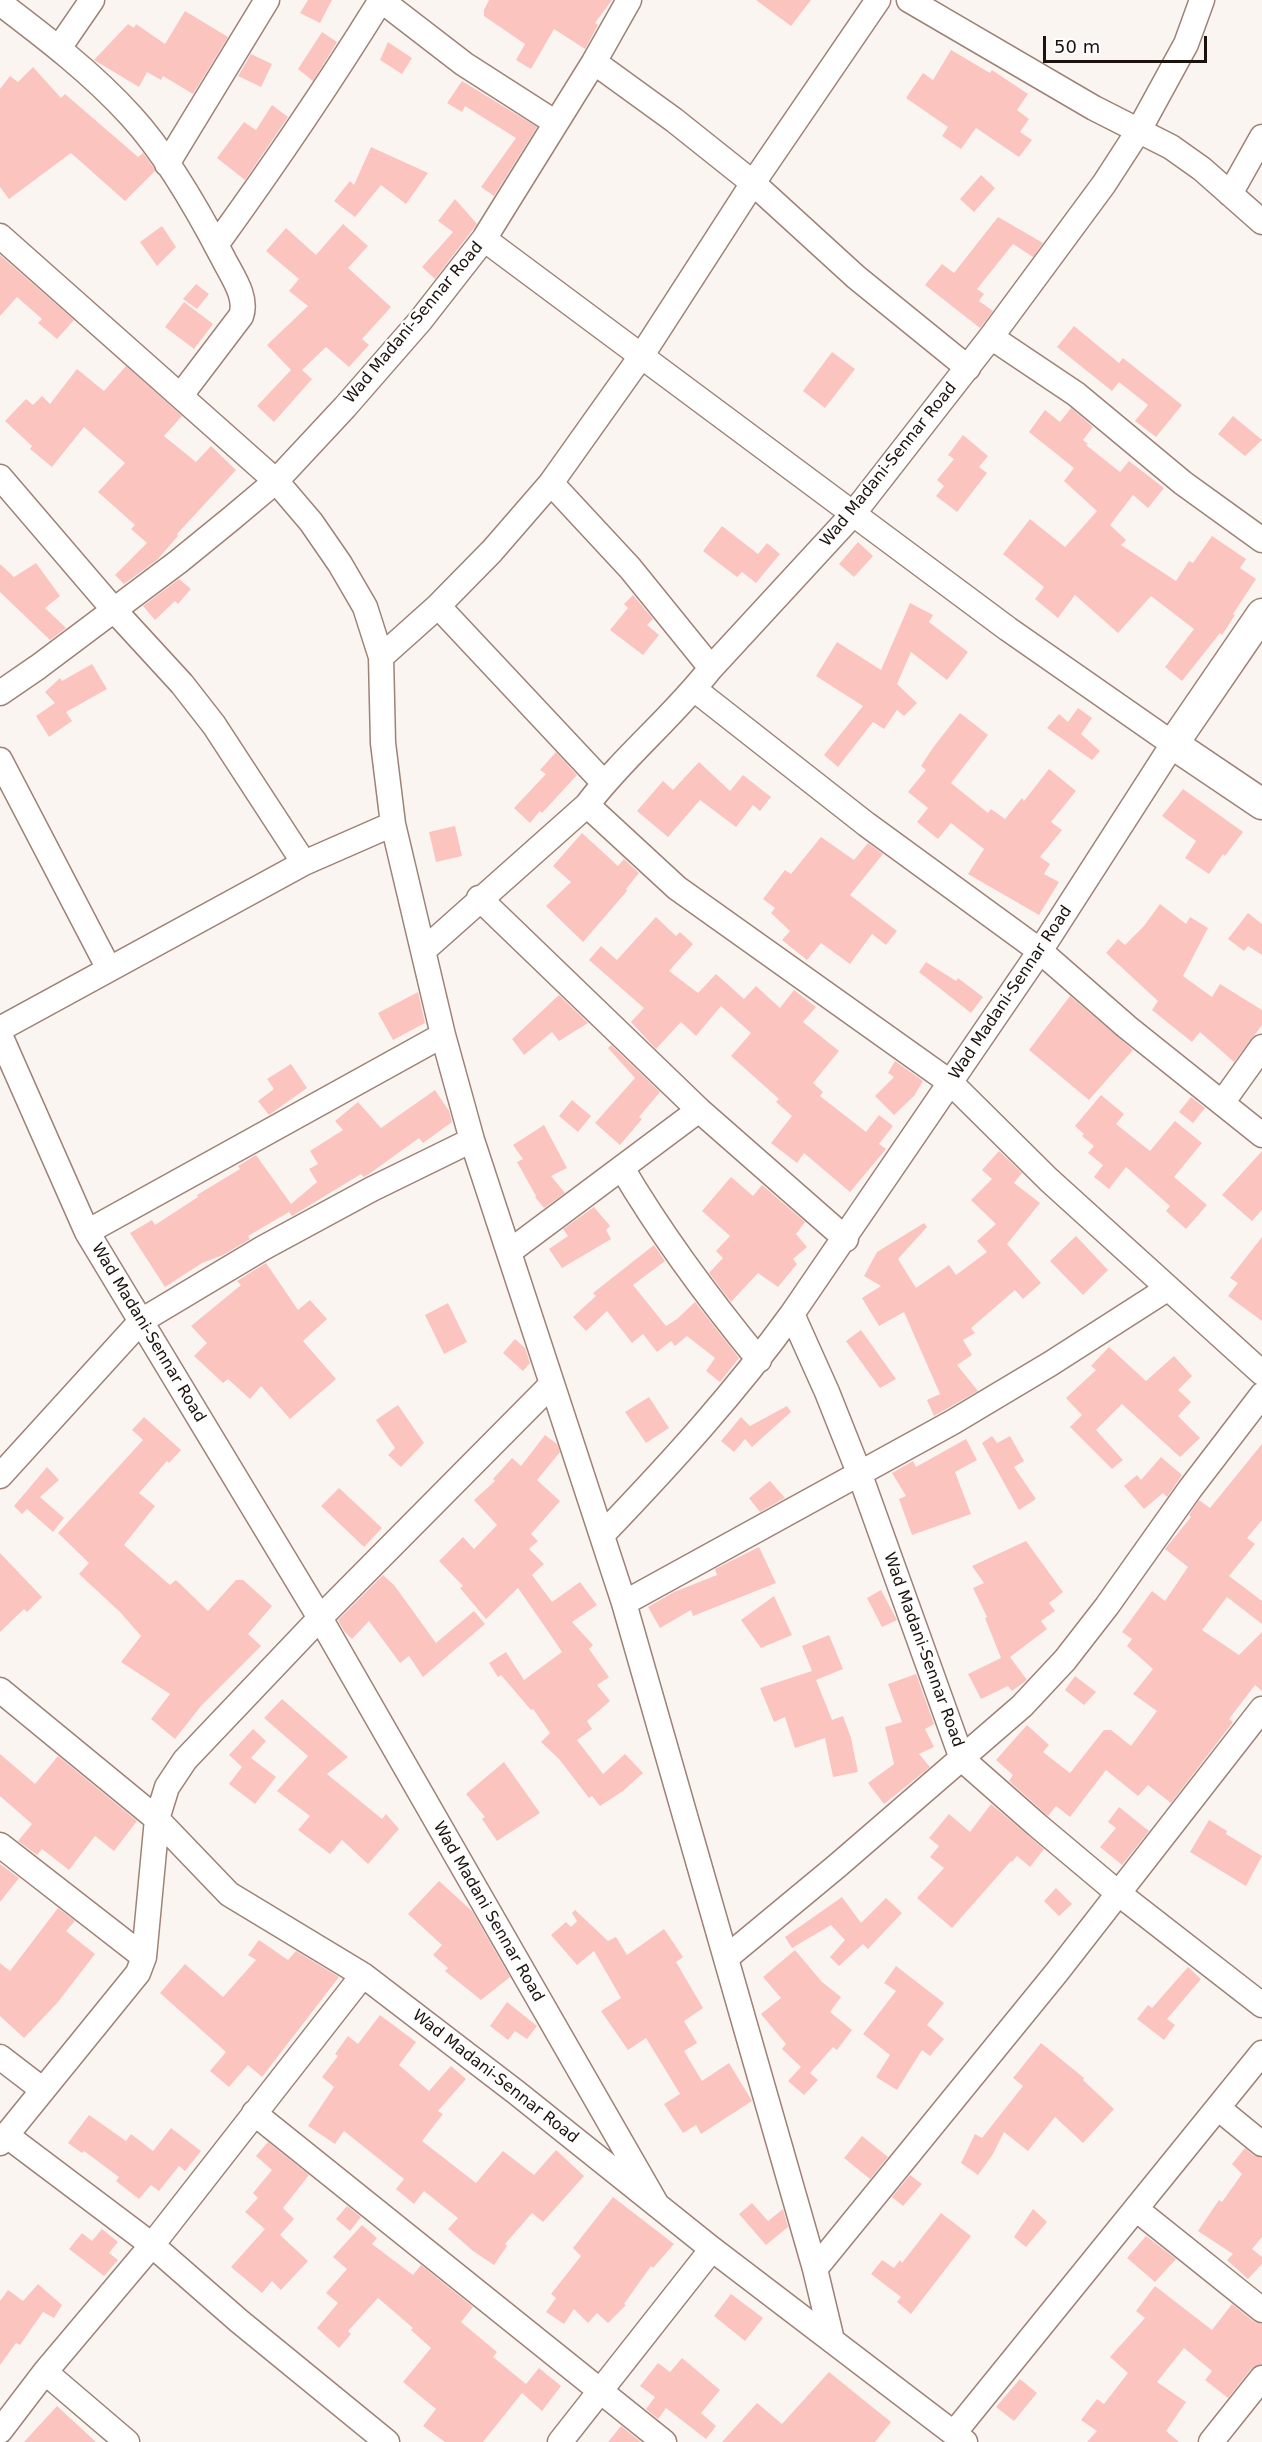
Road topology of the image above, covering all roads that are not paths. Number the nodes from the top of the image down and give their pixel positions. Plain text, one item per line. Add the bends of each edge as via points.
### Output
1 (92, 0) edge
2 (267, 0) edge
3 (381, 0) edge
4 (629, 0) edge
5 (878, 0) edge
6 (909, 0) edge
7 (1202, 0) edge
8 (0, 3) edge
9 (59, 48) junction
10 (594, 62) junction
11 (556, 123) junction
12 (1139, 130) junction
13 (1262, 137) edge
14 (167, 164) junction
15 (753, 183) junction
16 (1230, 194) junction
17 (1262, 222) edge
18 (0, 236) edge
19 (484, 239) junction
20 (216, 245) junction
21 (991, 337) junction
22 (642, 355) junction
23 (968, 368) junction
24 (181, 395) junction
25 (0, 477) edge
26 (276, 481) junction
27 (551, 483) junction
28 (853, 514) junction
29 (1262, 540) edge
30 (438, 606) junction
31 (114, 610) junction
32 (1262, 614) edge
33 (381, 657) junction
34 (711, 668) junction
35 (694, 689) junction
36 (0, 693) edge
37 (1173, 744) junction
38 (0, 760) edge
39 (604, 783) junction
40 (1262, 804) edge
41 (587, 805) junction
42 (393, 824) junction
43 (304, 864) junction
44 (480, 898) junction
45 (424, 950) junction
46 (1040, 951) junction
47 (109, 969) junction
48 (0, 1029) edge
49 (0, 1035) edge
50 (443, 1035) junction
51 (1262, 1047) edge
52 (951, 1083) junction
53 (1222, 1103) junction
54 (699, 1110) junction
55 (1262, 1135) edge
56 (472, 1140) junction
57 (622, 1168) junction
58 (87, 1232) junction
59 (846, 1239) junction
60 (509, 1252) junction
61 (1167, 1289) junction
62 (792, 1314) junction
63 (141, 1321) junction
64 (759, 1360) junction
65 (1262, 1373) edge
66 (551, 1385) junction
67 (1262, 1395) edge
68 (860, 1475) junction
69 (0, 1476) edge
70 (603, 1534) junction
71 (624, 1603) junction
72 (320, 1618) junction
73 (0, 1690) edge
74 (1262, 1709) edge
75 (962, 1759) junction
76 (157, 1819) junction
77 (0, 1845) edge
78 (1118, 1893) junction
79 (144, 1956) junction
80 (726, 1958) junction
81 (363, 1976) junction
82 (1262, 2005) edge
83 (1262, 2053) edge
84 (0, 2057) edge
85 (43, 2090) junction
86 (1218, 2108) junction
87 (254, 2113) junction
88 (3, 2139) edge
89 (1262, 2144) edge
90 (657, 2205) junction
91 (1136, 2209) junction
92 (152, 2245) junction
93 (712, 2249) junction
94 (815, 2269) junction
95 (1262, 2310) edge
96 (832, 2340) junction
97 (45, 2372) junction
98 (1262, 2378) edge
99 (600, 2392) junction
100 (0, 2431) edge
101 (959, 2438) edge
102 (128, 2442) edge
103 (387, 2442) edge
104 (560, 2442) edge
105 (664, 2442) edge
106 (1211, 2442) edge

1 - 9 street
2 - 14 street
3 - 11 street via 464,64
3 - 20 street via 281,156
4 - 10 street, Wad Madani-Sennar Road
5 - 15 street
6 - 12 street
7 - 12 street, Wad Madani-Sennar Road via 1186,44
8 - 9 street
9 - 14 street via 132,117
10 - 11 street, Wad Madani-Sennar Road
10 - 15 street, Wad Madani-Sennar Road
11 - 19 street, Wad Madani-Sennar Road
12 - 16 street via 1171,147
12 - 21 street, Wad Madani-Sennar Road
13 - 16 street
14 - 20 street
15 - 22 street
15 - 23 street, Wad Madani-Sennar Road via 856,277
16 - 17 street
18 - 24 street
19 - 22 street
19 - 26 street, Wad Madani-Sennar Road via 413,330
20 - 24 street via 245,306
21 - 23 street, Wad Madani-Sennar Road
21 - 29 street via 1076,394 1183,483
22 - 27 street
22 - 28 street
23 - 28 street, Wad Madani-Sennar Road
24 - 26 street
25 - 31 street
26 - 31 street, Wad Madani-Sennar Road
26 - 33 street via 340,564 365,607
27 - 30 street
27 - 34 street via 630,568
28 - 34 street, Wad Madani-Sennar Road
28 - 37 street via 1008,630
30 - 33 street
30 - 39 street
31 - 36 street, Wad Madani-Sennar Road
31 - 43 street via 214,725
32 - 37 street, Wad Madani-Sennar Road
33 - 42 street via 383,743
34 - 35 street, Wad Madani-Sennar Road
35 - 39 street, Wad Madani-Sennar Road
35 - 46 street via 866,824
37 - 40 street
37 - 46 street, Wad Madani-Sennar Road
38 - 47 street
39 - 41 street, Wad Madani-Sennar Road
41 - 44 street, Wad Madani-Sennar Road
41 - 52 street via 677,888
42 - 43 street
42 - 45 street
43 - 47 street
44 - 45 street, Wad Madani-Sennar Road
44 - 54 street
45 - 50 street
46 - 52 street, Wad Madani-Sennar Road
46 - 53 street
47 - 48 street
49 - 58 street, Wad Madani-Sennar Road
50 - 56 street
50 - 58 street
51 - 53 street
52 - 59 street, Wad Madani-Sennar Road
52 - 61 street
53 - 55 street
54 - 57 street
54 - 59 street
56 - 60 street
56 - 63 street via 263,1248
57 - 60 street
57 - 64 street via 652,1219
58 - 63 street, Wad Madani-Sennar Road
59 - 62 street, Wad Madani-Sennar Road
60 - 66 street
61 - 65 street
61 - 68 street via 1050,1364
62 - 64 street, Wad Madani-Sennar Road
62 - 68 street, Wad Madani-Sennar Road
63 - 69 street
63 - 72 street, Wad Madani-Sennar Road
64 - 70 street, Wad Madani-Sennar Road via 679,1455
66 - 70 street
66 - 72 street
67 - 75 street via 1065,1660 1022,1706
68 - 71 street
68 - 75 street, Wad Madani-Sennar Road
70 - 71 street
71 - 80 street
72 - 76 street via 185,1760 167,1787
72 - 90 street, Wad Madani Sennar Road
73 - 76 street, Wad Madani-Sennar Road
74 - 78 street
75 - 78 street, Wad Madani-Sennar Road
75 - 80 street
76 - 79 street
76 - 81 street, Wad Madani-Sennar Road via 229,1894
77 - 79 street
78 - 82 street, Wad Madani-Sennar Road
78 - 94 street
79 - 85 street via 129,1986
80 - 94 street
81 - 87 street
81 - 90 street, Wad Madani-Sennar Road
83 - 86 street
84 - 85 street
85 - 88 street
86 - 89 street
86 - 91 street
87 - 92 street
87 - 99 street
88 - 92 street
90 - 93 street, Wad Madani-Sennar Road
91 - 95 street
91 - 101 street
92 - 97 street
92 - 103 street
93 - 96 street, Wad Madani-Sennar Road
93 - 99 street
94 - 96 street
96 - 101 street, Wad Madani-Sennar Road
97 - 100 street
97 - 102 street
98 - 106 street
99 - 104 street
99 - 105 street

